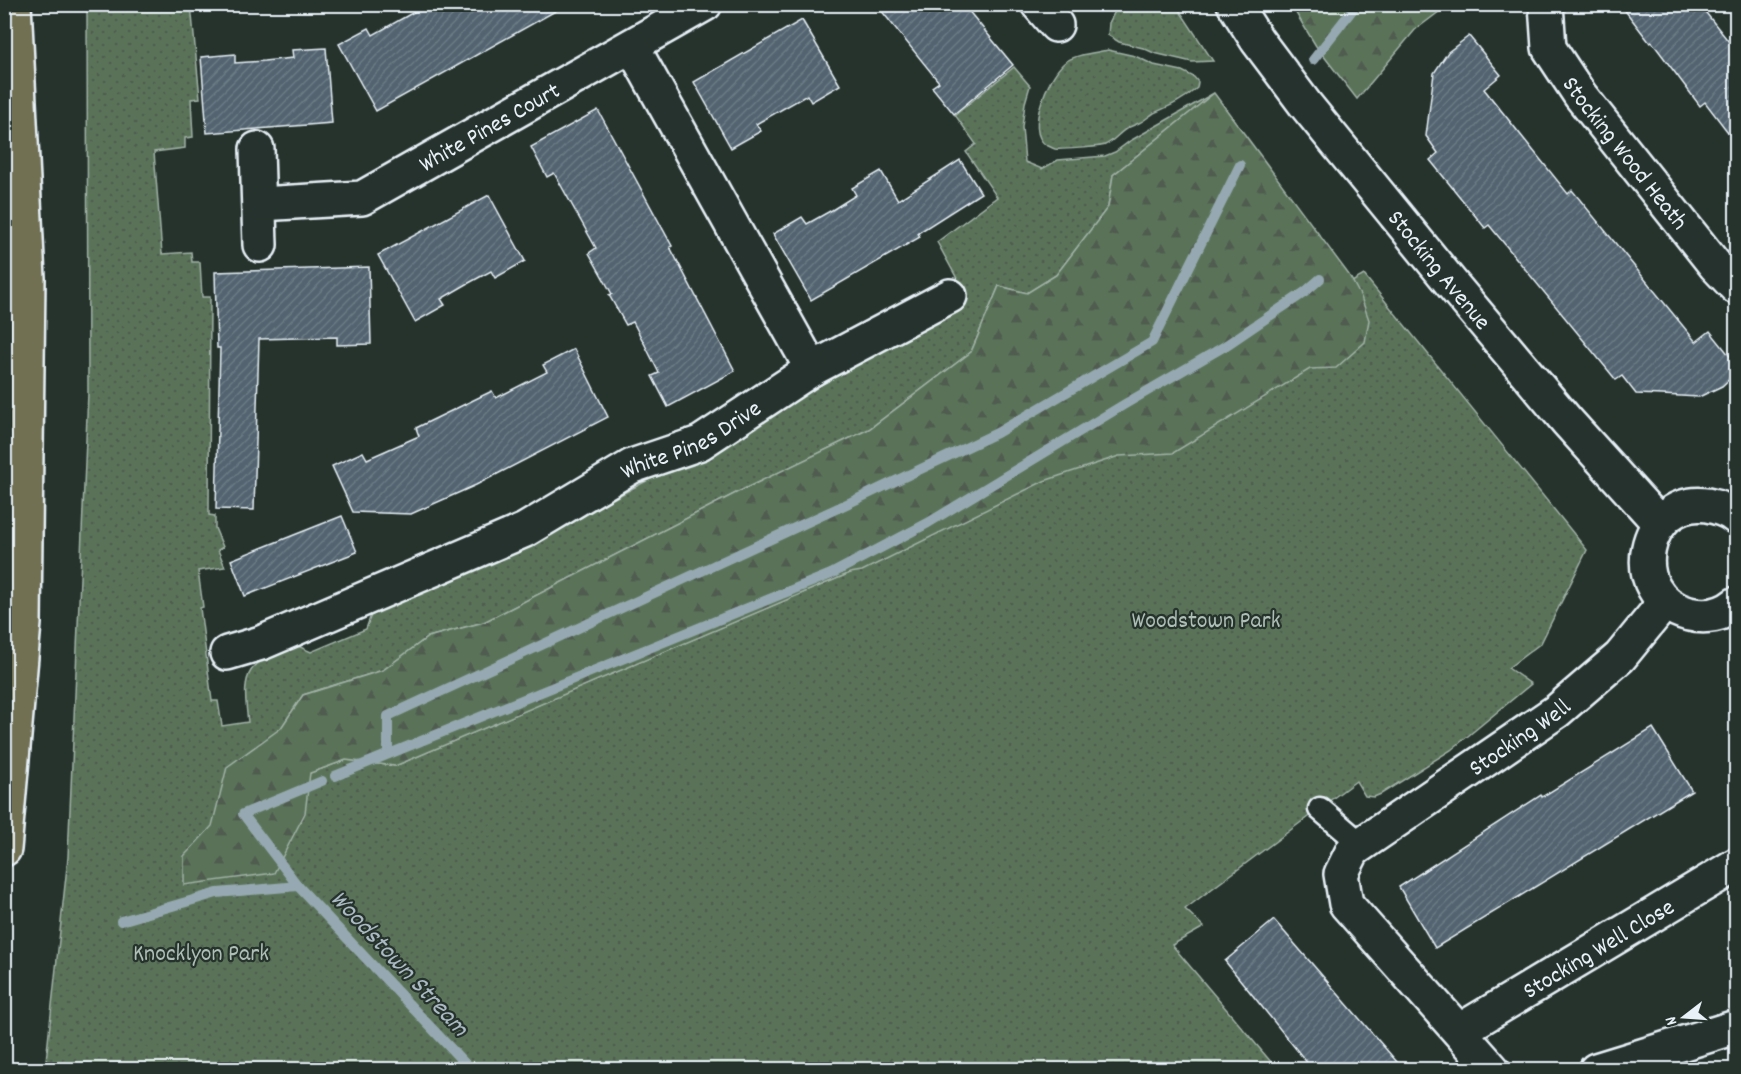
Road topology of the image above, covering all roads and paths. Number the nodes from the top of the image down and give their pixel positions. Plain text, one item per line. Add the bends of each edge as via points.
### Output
1 (14, 4) edge
2 (705, 4) edge
3 (1234, 4) edge
4 (1546, 4) edge
5 (633, 46) junction
6 (257, 149) dead end
7 (260, 204) junction
8 (260, 245) dead end
9 (1737, 287) edge
10 (950, 296) dead end
11 (812, 369) junction
12 (1735, 512) edge
13 (1660, 524) junction
14 (1665, 602) junction
15 (1737, 604) edge
16 (227, 652) dead end
17 (1320, 809) dead end
18 (1357, 847) junction
19 (4, 849) edge
20 (1737, 864) edge
21 (1737, 1027) edge
22 (1459, 1031) junction
23 (1493, 1070) edge
24 (1596, 1070) edge

1 - 19 highway via 28,278 24,623
2 - 5 street, White Pines Court
3 - 13 street, Stocking Avenue via 1305,104 1451,283
4 - 9 street, Stocking Wood Heath via 1549,48 1707,256
5 - 7 street, White Pines Court via 362,198
5 - 11 street
6 - 7 street
7 - 8 street
10 - 11 street, White Pines Drive
11 - 16 street, White Pines Drive via 700,443 632,466 525,530 261,643
12 - 13 street via 1702,505 1686,507
13 - 14 street via 1647,555 1648,573
14 - 15 street via 1680,612 1697,616 1714,615
14 - 18 street, Stocking Well via 1620,657 1557,711
17 - 18 lane
18 - 22 street via 1341,874 1346,904
20 - 22 street, Stocking Well Close
21 - 24 street
22 - 23 street

